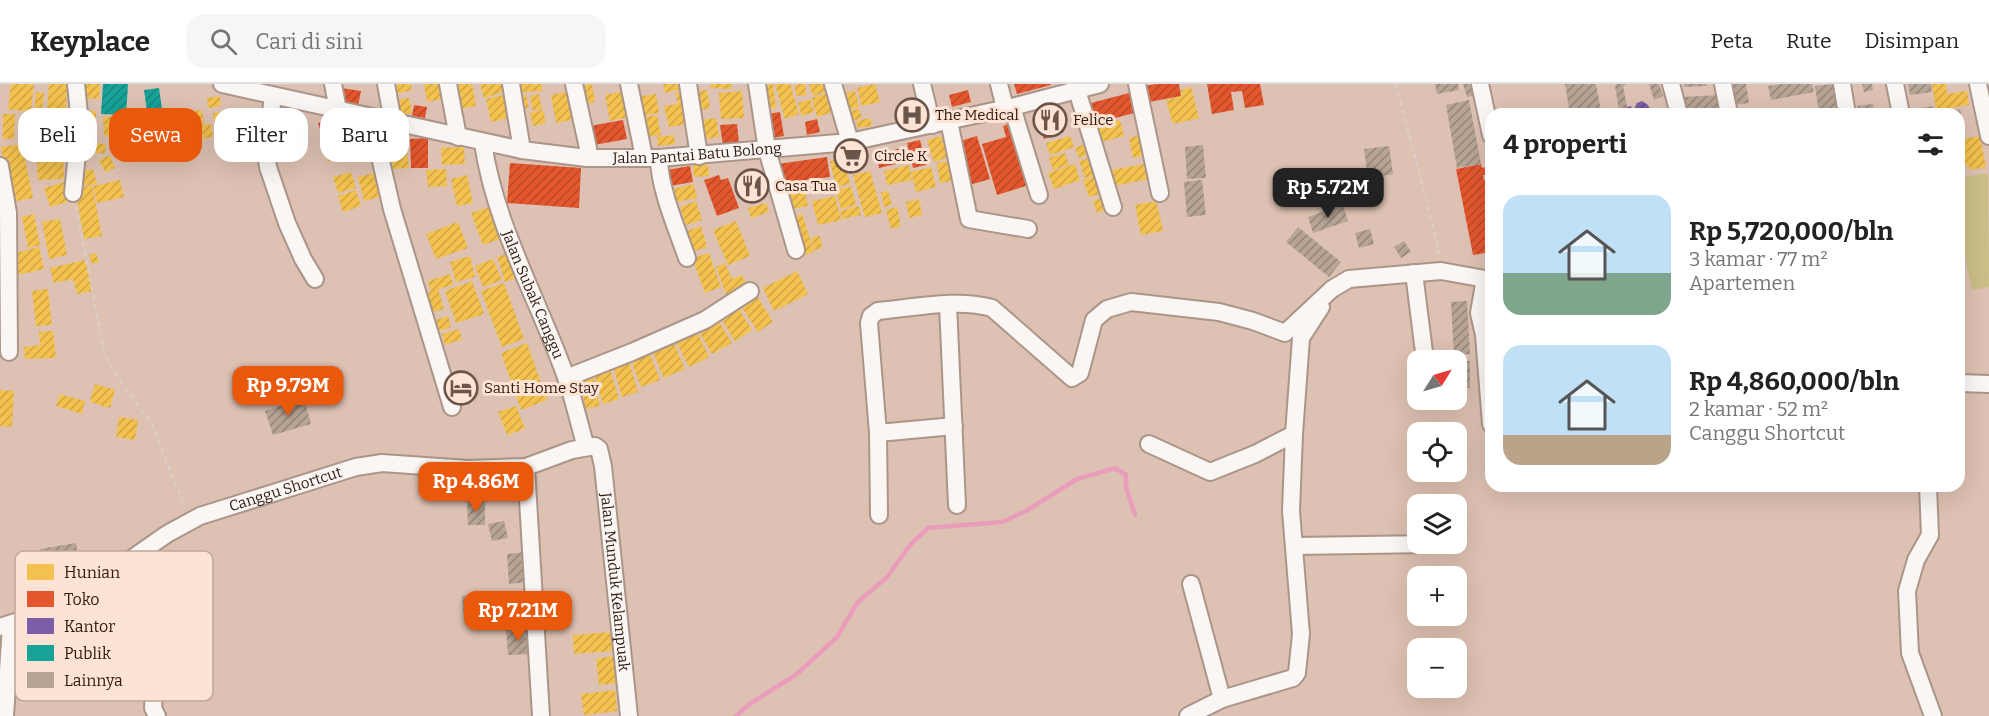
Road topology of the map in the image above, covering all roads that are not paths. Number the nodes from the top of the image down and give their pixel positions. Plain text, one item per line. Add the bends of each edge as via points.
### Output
1 (76, 84) edge
2 (222, 84) edge
3 (333, 84) edge
4 (386, 84) edge
5 (448, 84) edge
6 (511, 84) edge
7 (574, 84) edge
8 (629, 84) edge
9 (688, 84) edge
10 (757, 84) edge
11 (833, 84) edge
12 (922, 84) edge
13 (999, 84) edge
14 (1100, 84) edge
15 (1137, 84) edge
16 (1480, 84) edge
17 (1671, 84) edge
18 (1724, 84) edge
19 (1842, 84) edge
20 (1895, 84) edge
21 (1978, 84) edge
22 (1076, 87) edge
23 (269, 91) edge
24 (1009, 107) junction
25 (331, 108) edge
26 (338, 108) edge
27 (390, 108) edge
28 (1485, 108) edge
29 (1677, 108) edge
30 (1728, 108) edge
31 (1846, 108) edge
32 (1900, 108) edge
33 (949, 121) junction
34 (932, 125) junction
35 (409, 126) edge
36 (1989, 136) edge
37 (458, 137) junction
38 (850, 142) junction
39 (483, 143) junction
40 (522, 150) junction
41 (767, 150) junction
42 (699, 156) junction
43 (587, 158) junction
44 (651, 158) junction
45 (381, 162) edge
46 (0, 166) edge
47 (73, 193) road end
48 (1160, 193) dead end
49 (1039, 195) dead end
50 (1113, 207) dead end
51 (1028, 229) dead end
52 (796, 250) dead end
53 (687, 258) dead end
54 (1414, 273) junction
55 (315, 279) dead end
56 (1485, 279) edge
57 (1332, 290) junction
58 (750, 291) dead end
59 (1485, 291) edge
60 (948, 305) junction
61 (1485, 325) edge
62 (1424, 350) edge
63 (9, 352) dead end
64 (566, 378) junction
65 (1965, 383) edge
66 (1989, 384) edge
67 (452, 407) dead end
68 (954, 426) junction
69 (878, 433) junction
70 (1294, 434) junction
71 (1149, 444) dead end
72 (592, 447) junction
73 (526, 467) junction
74 (1928, 492) edge
75 (957, 505) dead end
76 (879, 515) dead end
77 (1407, 544) edge
78 (1294, 546) junction
79 (146, 551) edge
80 (1191, 584) dead end
81 (5, 626) edge
82 (1222, 699) junction
83 (153, 701) edge
84 (5, 716) edge
85 (157, 716) edge
86 (541, 716) edge
87 (629, 716) edge
88 (1188, 716) edge
89 (1933, 716) edge

1 - 47 street via 80,124
2 - 23 street, Jalan Pantai Batu Bolong
3 - 26 street
4 - 27 street
5 - 37 street
6 - 40 street
7 - 43 street
8 - 44 street
9 - 42 street
10 - 41 street
11 - 38 street
12 - 34 street
13 - 24 street
14 - 22 street, Jalan Pantai Batu Bolong
15 - 48 street
16 - 28 street
17 - 29 street
18 - 30 street
19 - 31 street
20 - 32 street
21 - 36 street
22 - 24 street, Jalan Pantai Batu Bolong
22 - 50 street
23 - 25 street, Jalan Pantai Batu Bolong
23 - 55 street via 268,167 287,223
24 - 33 street, Jalan Pantai Batu Bolong
24 - 49 street
33 - 34 street, Jalan Pantai Batu Bolong
33 - 51 street via 969,219
34 - 38 street, Jalan Pantai Batu Bolong
35 - 37 street, Jalan Pantai Batu Bolong
37 - 39 street, Jalan Pantai Batu Bolong
38 - 41 street, Jalan Pantai Batu Bolong
39 - 40 street, Jalan Pantai Batu Bolong
39 - 64 street, Jalan Subak Canggu via 501,215
40 - 43 street, Jalan Pantai Batu Bolong
41 - 42 street, Jalan Pantai Batu Bolong
41 - 52 street
42 - 44 street, Jalan Pantai Batu Bolong
43 - 44 street, Jalan Pantai Batu Bolong
44 - 53 street via 658,167
45 - 67 street
46 - 63 street via 8,213
54 - 56 street via 1441,271
54 - 57 street via 1349,279
54 - 62 street
57 - 60 street via 1285,333 1219,312 1131,302 1107,309 1094,320 1080,374 1072,378 992,308
57 - 70 street via 1301,338
58 - 64 street via 705,320
59 - 61 street via 1479,313
60 - 68 street
60 - 69 street via 878,311 871,316
64 - 72 street, Jalan Subak Canggu
65 - 66 street
68 - 69 street
68 - 75 street
69 - 76 street
70 - 71 street via 1210,472
70 - 78 street
72 - 73 street, Canggu Shortcut
72 - 87 street, Jalan Munduk Kelampuak via 600,453 603,466
73 - 79 street, Canggu Shortcut via 468,469 382,463 356,467 200,516
73 - 86 street
74 - 89 street via 1930,535 1916,560 1907,591 1910,653
77 - 78 street
78 - 82 street via 1301,634 1297,673 1293,678
80 - 82 street
81 - 84 street
82 - 88 street
83 - 85 street

